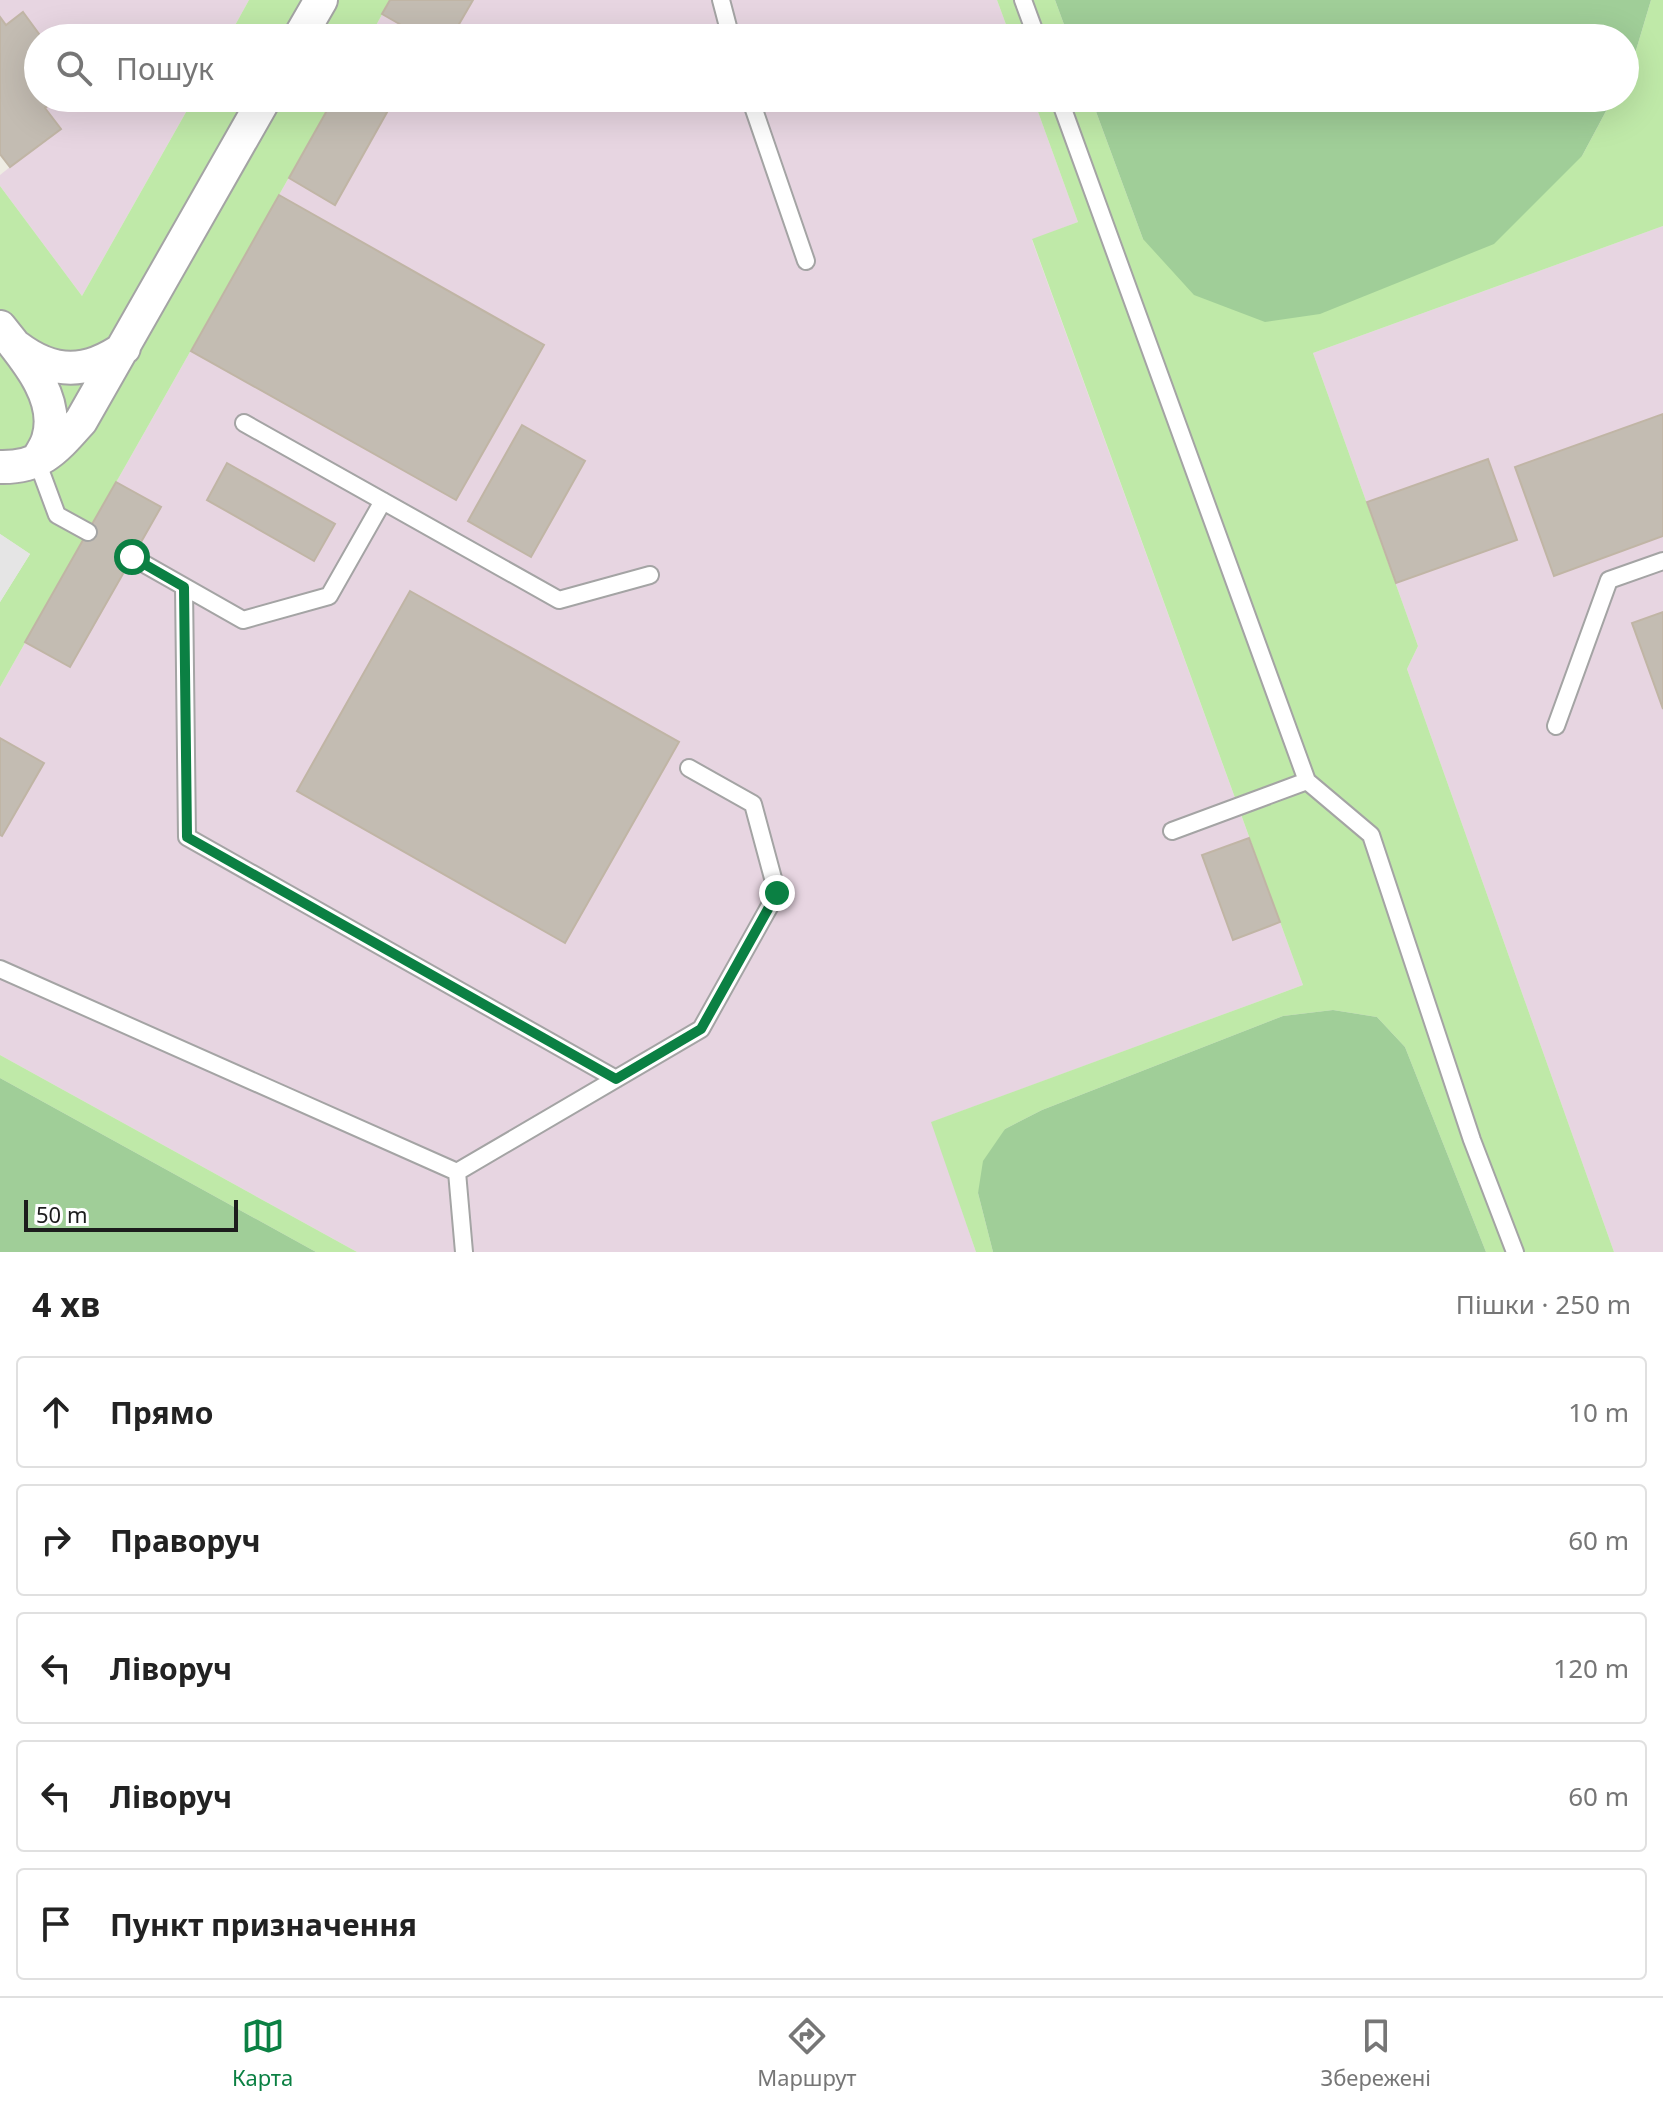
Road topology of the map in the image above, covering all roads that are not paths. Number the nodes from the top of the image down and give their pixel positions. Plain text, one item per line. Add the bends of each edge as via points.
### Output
1 (321, 0) edge
2 (721, 0) edge
3 (1023, 0) edge
4 (307, 24) edge
5 (727, 24) edge
6 (1032, 24) edge
7 (257, 112) edge
8 (755, 112) edge
9 (1064, 112) edge
10 (806, 261) dead end
11 (7, 336) edge
12 (124, 348) junction
13 (244, 423) dead end
14 (37, 461) junction
15 (0, 467) edge
16 (383, 501) junction
17 (88, 532) dead end
18 (132, 557) dead end
19 (1663, 561) edge
20 (650, 575) dead end
21 (184, 587) junction
22 (1556, 726) dead end
23 (689, 768) dead end
24 (1307, 781) junction
25 (1172, 831) dead end
26 (0, 969) edge
27 (616, 1079) junction
28 (457, 1172) junction
29 (464, 1252) edge
30 (1515, 1252) edge

1 - 4 street
2 - 5 lane
3 - 6 lane
7 - 12 street
8 - 10 lane
9 - 24 lane
11 - 12 street via 49,366 88,366
11 - 14 street via 44,390 51,414 48,439
12 - 14 street via 81,421 53,452
13 - 16 lane
14 - 15 street
14 - 17 lane via 57,515
16 - 20 lane via 559,600
16 - 21 lane via 329,596 243,620
18 - 21 lane
19 - 22 lane via 1609,580
21 - 27 lane via 187,837
23 - 27 lane via 753,804 777,893 701,1029
24 - 25 lane
24 - 30 lane via 1371,835 1472,1140
26 - 28 lane
27 - 28 lane
28 - 29 lane

